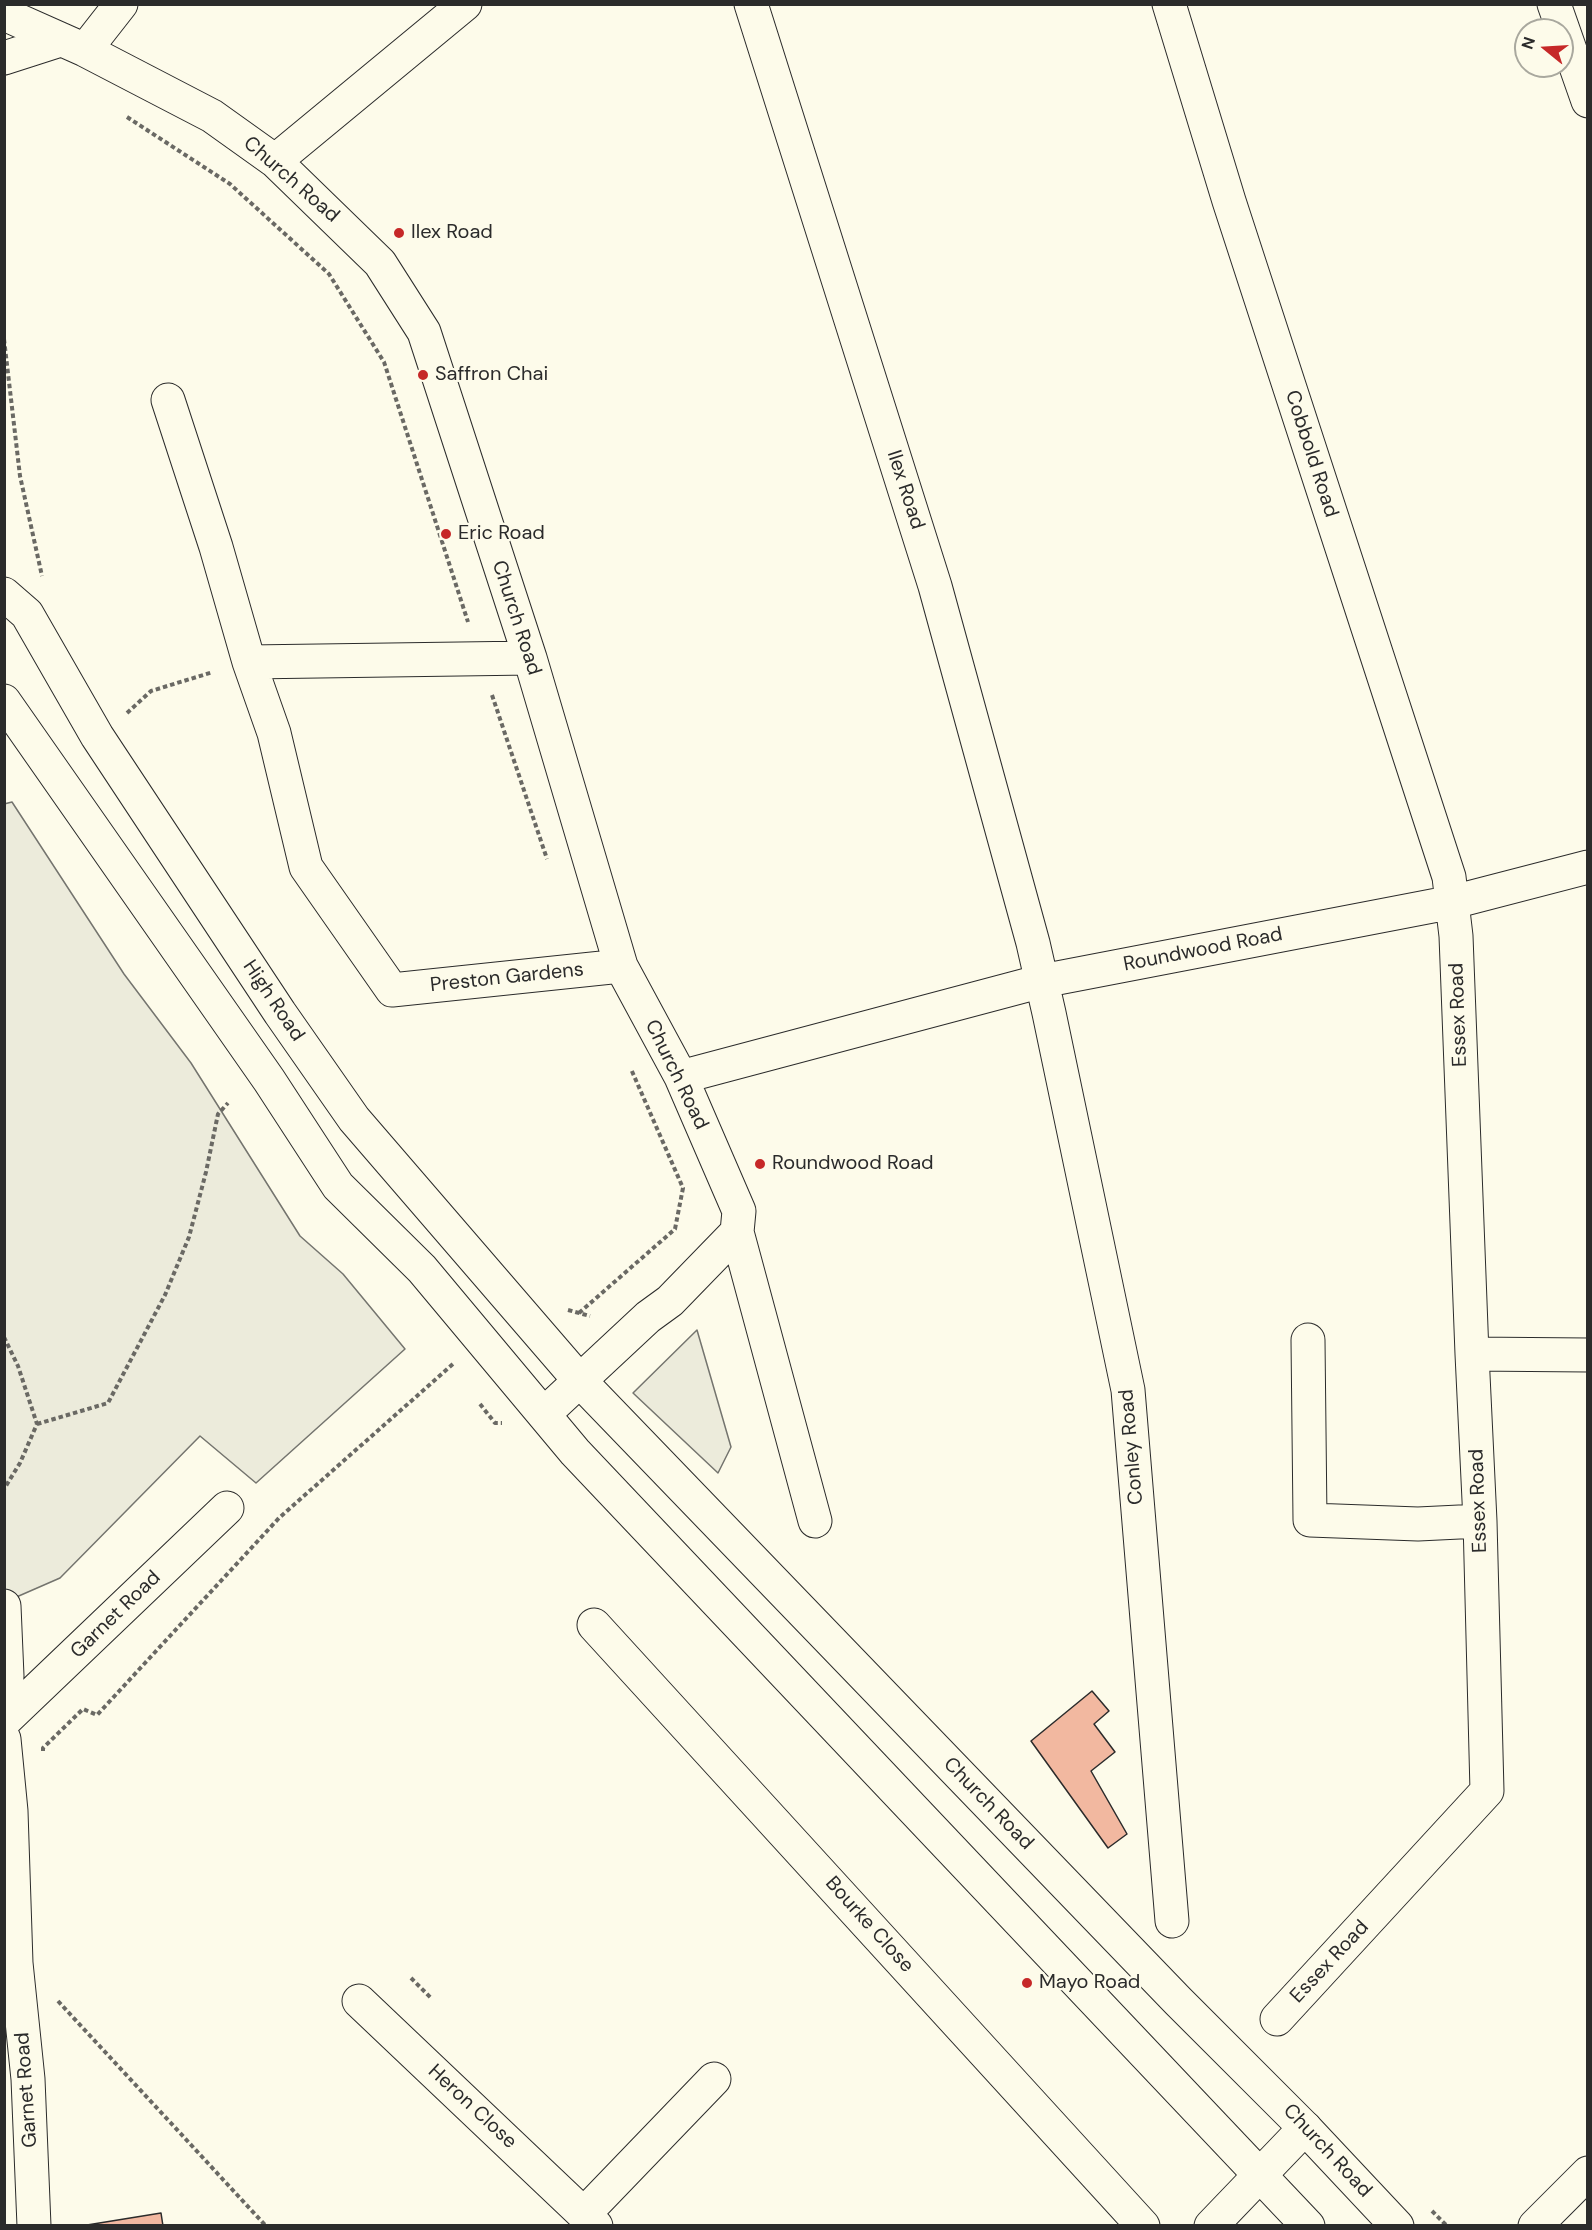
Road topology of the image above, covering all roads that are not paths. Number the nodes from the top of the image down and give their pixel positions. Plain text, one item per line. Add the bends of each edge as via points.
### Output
1 (38, 4) edge
2 (121, 4) edge
3 (465, 4) edge
4 (751, 4) edge
5 (1169, 4) edge
6 (1554, 4) edge
7 (4, 14) edge
8 (73, 45) junction
9 (4, 58) edge
10 (1587, 101) edge
11 (275, 161) junction
12 (168, 400) dead end
13 (4, 594) edge
14 (530, 658) junction
15 (249, 662) junction
16 (4, 701) edge
17 (1587, 867) edge
18 (1453, 902) junction
19 (621, 966) junction
20 (1042, 981) junction
21 (681, 1077) junction
22 (737, 1232) junction
23 (1308, 1340) dead end
24 (1472, 1354) junction
25 (1587, 1355) edge
26 (580, 1381) junction
27 (544, 1414) junction
28 (227, 1508) dead end
29 (815, 1521) dead end
30 (1480, 1521) junction
31 (4, 1606) edge
32 (594, 1625) dead end
33 (4, 1705) edge
34 (4, 1721) edge
35 (4, 1739) edge
36 (1172, 1921) dead end
37 (359, 2001) dead end
38 (1277, 2019) dead end
39 (714, 2079) dead end
40 (1305, 2128) junction
41 (1587, 2173) edge
42 (1259, 2175) junction
43 (590, 2219) edge
44 (34, 2226) edge
45 (1143, 2226) edge
46 (1210, 2226) edge
47 (1308, 2226) edge
48 (1397, 2226) edge
49 (1535, 2226) edge

1 - 8 street
2 - 8 street
3 - 11 street
4 - 20 street, Ilex Road via 935,586
5 - 18 street, Cobbold Road via 1232,212 1449,877
6 - 10 street
7 - 8 street, Church Road
8 - 9 street
8 - 11 street, Church Road via 212,116
11 - 14 street, Church Road via 380,262 424,332
12 - 15 street
13 - 26 street, High Road via 27,614 97,736 354,1119
14 - 15 street
14 - 19 street, Church Road
15 - 19 street, Preston Gardens via 274,733 306,867 392,990
16 - 27 street via 269,1080 327,1172 422,1269
17 - 18 street, Roundwood Road
18 - 20 street, Roundwood Road
18 - 24 street, Essex Road
19 - 21 street, Church Road
20 - 21 street, Roundwood Road
20 - 36 street, Conley Road via 1128,1390
21 - 22 street, Church Road via 739,1212
22 - 26 street via 670,1301
22 - 29 street, Church Road
23 - 30 street via 1310,1520 1419,1524
24 - 25 street
24 - 30 street, Essex Road
26 - 27 street
26 - 40 street, Church Road
27 - 42 street via 575,1452
28 - 34 street, Garnet Road
30 - 38 street, Essex Road via 1487,1791
31 - 33 street
32 - 45 street, Bourke Close
35 - 44 street, Garnet Road via 16,1963 28,2079
37 - 43 street, Heron Close
39 - 43 street, Heron Close
40 - 42 street
40 - 48 street, Church Road
41 - 49 street
42 - 46 street
42 - 47 street

